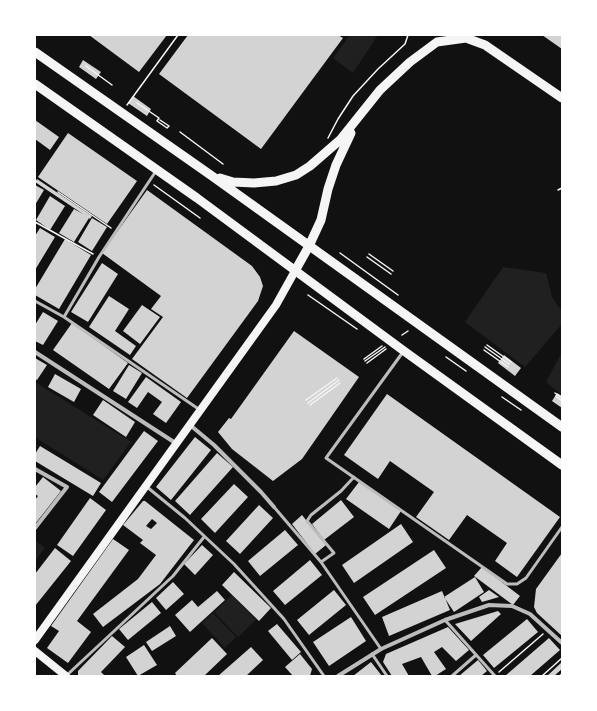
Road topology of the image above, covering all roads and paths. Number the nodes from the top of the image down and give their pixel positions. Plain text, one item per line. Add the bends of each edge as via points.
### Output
1 (178, 35) edge
2 (408, 35) edge
3 (35, 52) edge
4 (86, 66) dead end
5 (35, 84) edge
6 (112, 85) dead end
7 (562, 98) edge
8 (137, 103) dead end
9 (122, 113) junction
10 (360, 115) junction
11 (160, 120) dead end
12 (180, 132) dead end
13 (327, 139) dead end
14 (224, 164) dead end
15 (157, 170) junction
16 (212, 176) junction
17 (152, 184) dead end
18 (562, 188) edge
19 (558, 190) dead end
20 (58, 192) dead end
21 (200, 218) dead end
22 (35, 222) edge
23 (116, 232) junction
24 (309, 246) junction
25 (340, 254) dead end
26 (369, 254) dead end
27 (99, 257) junction
28 (367, 257) dead end
29 (295, 271) junction
30 (393, 271) dead end
31 (391, 274) dead end
32 (398, 294) dead end
33 (308, 295) dead end
34 (35, 301) edge
35 (64, 317) junction
36 (408, 331) dead end
37 (363, 332) dead end
38 (402, 335) dead end
39 (486, 346) dead end
40 (384, 348) dead end
41 (484, 350) dead end
42 (404, 351) junction
43 (35, 352) edge
44 (446, 357) dead end
45 (365, 361) dead end
46 (466, 371) dead end
47 (340, 383) dead end
48 (555, 393) dead end
49 (556, 396) dead end
50 (502, 397) dead end
51 (562, 398) edge
52 (306, 400) dead end
53 (562, 401) edge
54 (308, 402) dead end
55 (310, 405) dead end
56 (200, 410) junction
57 (521, 410) dead end
58 (190, 425) junction
59 (562, 427) edge
60 (176, 444) junction
61 (562, 465) edge
62 (35, 469) edge
63 (354, 477) junction
64 (145, 486) junction
65 (274, 507) joint
66 (562, 527) edge
67 (35, 528) edge
68 (204, 537) junction
69 (321, 562) junction
70 (445, 620) junction
71 (547, 630) junction
72 (35, 640) edge
73 (562, 643) edge
74 (381, 649) junction
75 (35, 651) edge
76 (372, 654) junction
77 (476, 655) junction
78 (562, 658) edge
79 (562, 674) edge
80 (66, 676) edge
81 (324, 676) edge
82 (338, 676) edge
83 (387, 676) edge
84 (452, 676) edge
85 (495, 676) edge
86 (542, 676) edge
87 (559, 676) edge

1 - 9 path
2 - 13 path via 405,44 353,96
3 - 9 highway
4 - 6 path
5 - 15 highway
7 - 10 highway via 485,44 466,38 437,42 410,62 380,90
8 - 11 path via 159,118 157,121 167,128 169,126
9 - 16 highway
10 - 16 highway via 329,151 296,175 276,181 254,183 233,182
10 - 24 highway via 336,165 321,220
12 - 14 path
15 - 23 lane
15 - 29 highway
16 - 24 highway
17 - 21 path
18 - 19 path
20 - 23 path
22 - 27 path
23 - 27 lane
24 - 29 highway
24 - 59 highway
25 - 32 path
26 - 30 path
27 - 35 lane
28 - 31 path
29 - 42 highway
29 - 56 main road via 284,292
33 - 37 path
34 - 35 lane
35 - 56 lane
36 - 38 path
39 - 41 path via 509,364
40 - 45 path
42 - 61 highway
42 - 63 lane via 326,458
43 - 60 street
44 - 46 path
47 - 55 path
48 - 51 path
49 - 53 path
50 - 57 path
52 - 54 path via 338,379
56 - 58 main road
58 - 60 main road
58 - 65 street via 214,445
60 - 64 main road
62 - 67 street via 67,487
63 - 66 lane via 507,584 517,584 526,578
63 - 69 lane via 307,521 334,553
64 - 68 lane
64 - 72 main road
65 - 69 lane
68 - 80 lane via 173,576
68 - 81 lane via 234,564 284,619
69 - 74 lane
70 - 71 street via 489,605 512,606 530,614
70 - 74 street
70 - 77 lane
71 - 73 street
71 - 85 path
74 - 76 street
75 - 80 main road
76 - 82 street
76 - 83 lane
77 - 84 lane
77 - 85 lane
78 - 86 path
79 - 87 path

